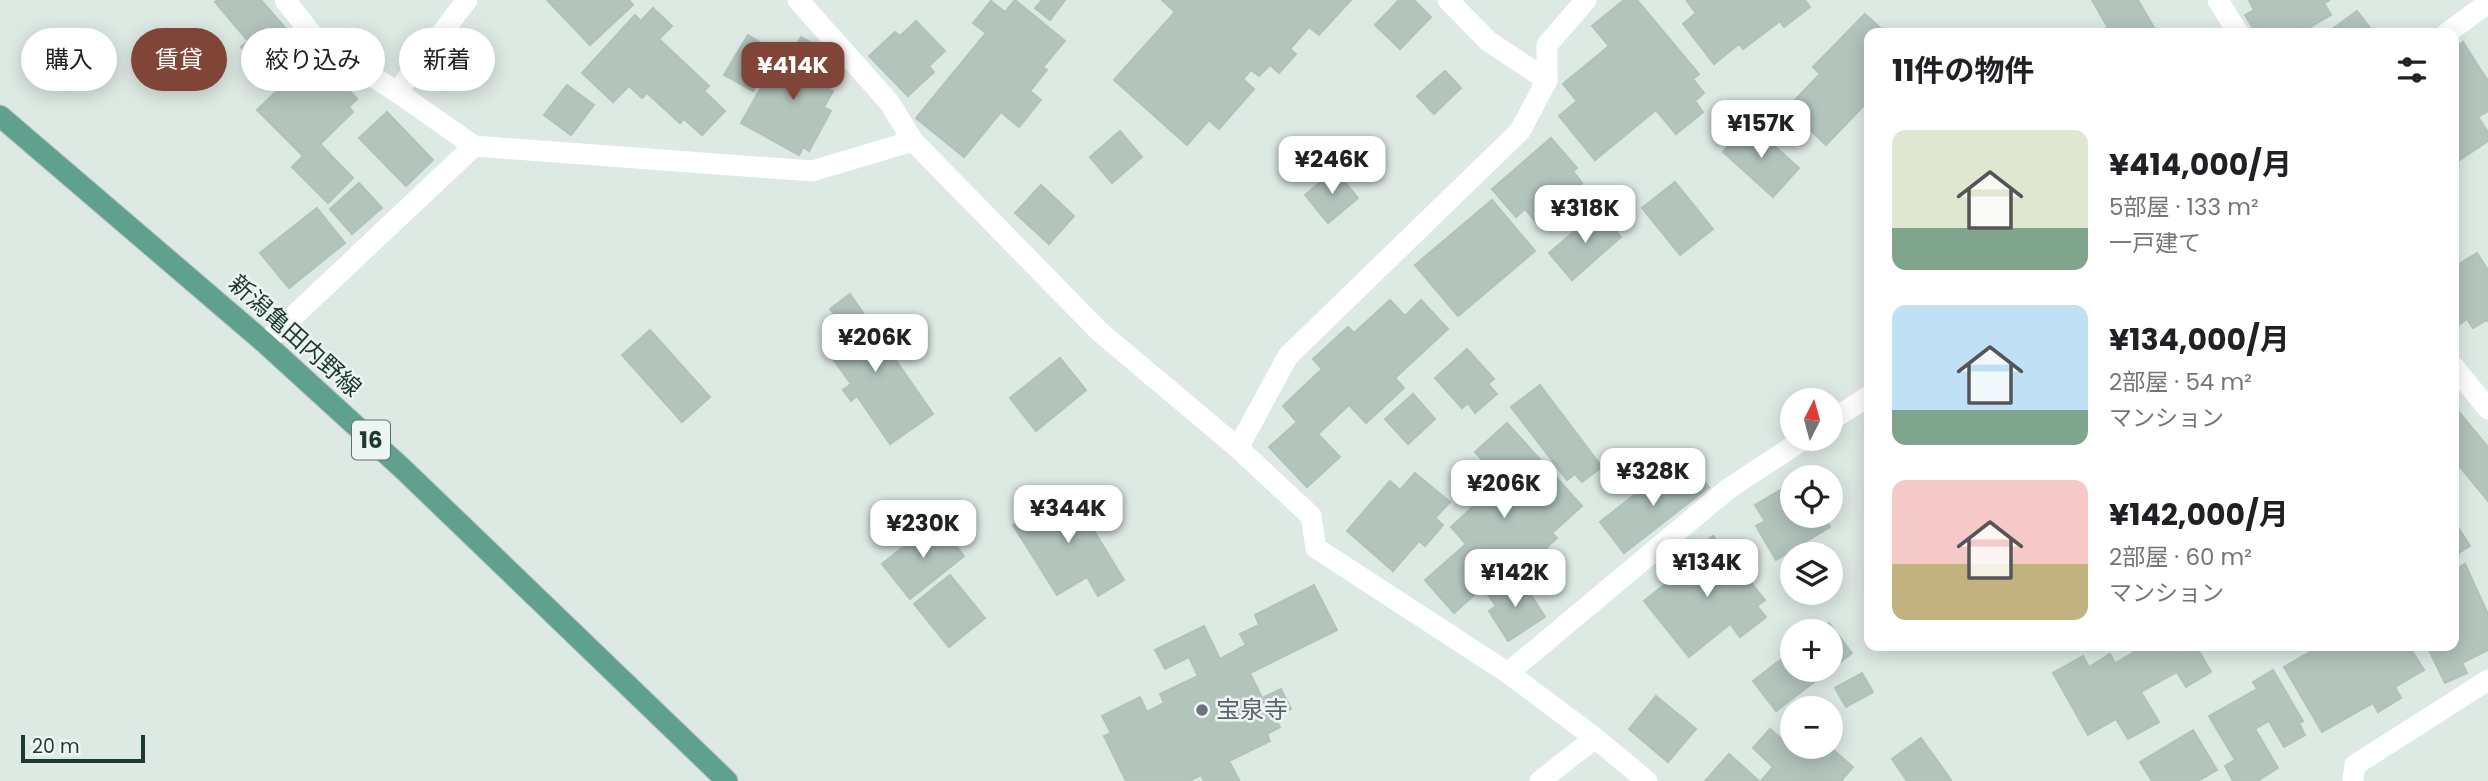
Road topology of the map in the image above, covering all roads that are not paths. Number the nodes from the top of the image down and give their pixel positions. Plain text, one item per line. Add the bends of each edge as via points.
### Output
1 (285, 0) edge
2 (467, 0) edge
3 (798, 0) edge
4 (1448, 0) edge
5 (1586, 0) edge
6 (2218, 0) edge
7 (2488, 3) edge
8 (2235, 28) edge
9 (2454, 28) edge
10 (1546, 80) junction
11 (397, 92) junction
12 (0, 116) edge
13 (913, 141) junction
14 (474, 146) junction
15 (265, 343) junction
16 (2459, 373) edge
17 (1864, 399) edge
18 (2488, 410) edge
19 (1843, 413) edge
20 (1238, 448) junction
21 (1784, 452) edge
22 (1508, 673) junction
23 (2488, 680) edge
24 (1595, 738) junction
25 (727, 781) edge
26 (1539, 781) edge
27 (1647, 781) edge
28 (2353, 781) edge

1 - 11 street via 318,42
2 - 11 street
3 - 13 street via 889,102
4 - 10 street via 1488,41
5 - 10 street via 1548,45
6 - 8 street
7 - 9 street
10 - 20 street via 1520,131 1288,356
11 - 14 street
12 - 15 main road, 新潟亀田内野線 / 16
13 - 14 street via 812,171
13 - 20 street via 1100,332
14 - 15 street
15 - 25 main road, 新潟亀田内野線 / 16
16 - 18 street
17 - 19 street
20 - 22 street via 1311,516 1316,548
21 - 22 street via 1728,489
22 - 24 street
23 - 28 street via 2355,765
24 - 26 street
24 - 27 street

